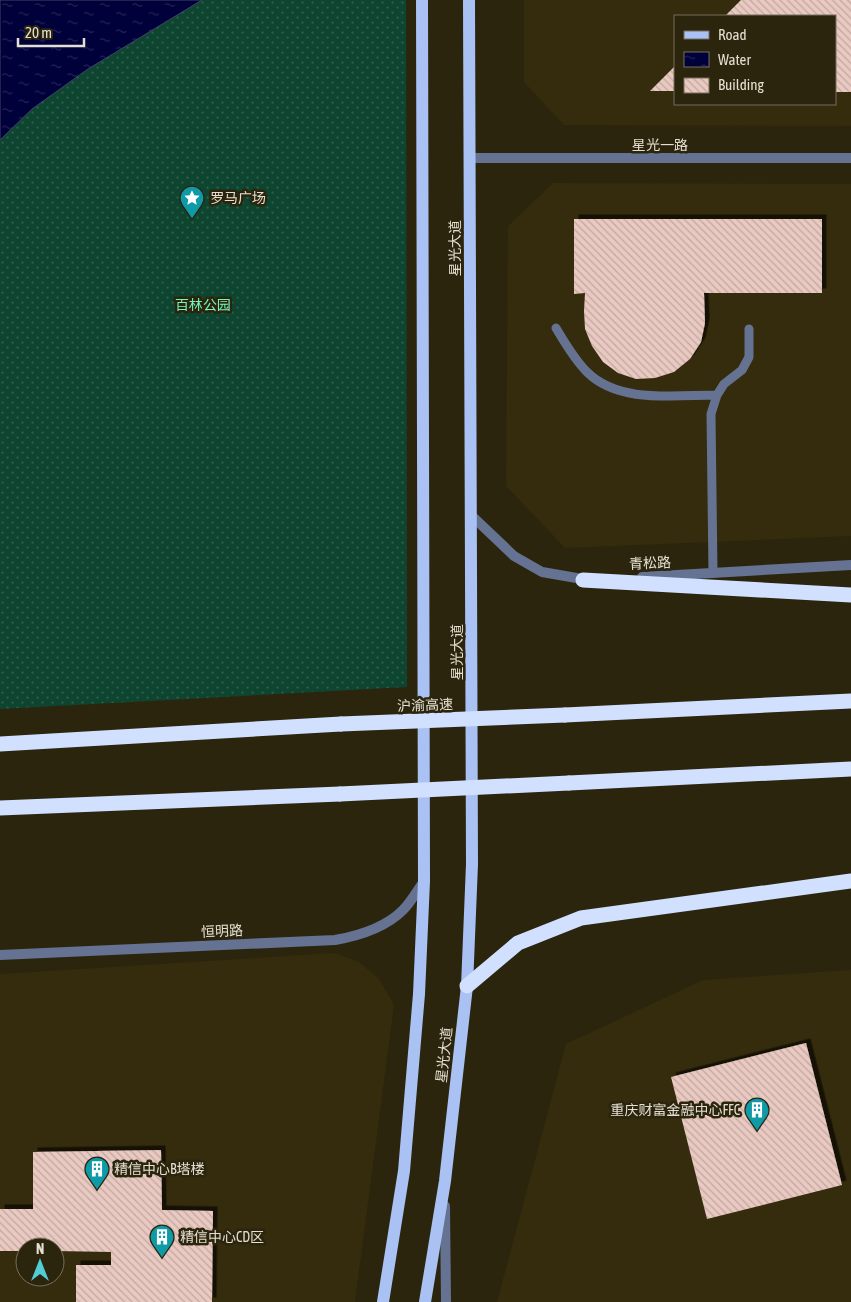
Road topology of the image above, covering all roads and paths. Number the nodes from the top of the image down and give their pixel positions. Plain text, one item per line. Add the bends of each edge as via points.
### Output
1 (422, 0) edge
2 (469, 0) edge
3 (469, 158) junction
4 (851, 158) edge
5 (556, 328) dead end
6 (749, 329) dead end
7 (716, 395) junction
8 (472, 516) junction
9 (851, 565) edge
10 (713, 573) junction
11 (583, 580) junction
12 (851, 595) edge
13 (851, 701) edge
14 (7, 743) edge
15 (851, 769) edge
16 (0, 808) edge
17 (424, 882) junction
18 (851, 882) edge
19 (0, 955) edge
20 (466, 986) junction
21 (445, 1181) junction
22 (383, 1302) edge
23 (425, 1302) edge
24 (446, 1302) edge

1 - 17 main road
2 - 3 main road, 星光大道
3 - 4 street, 星光一路
3 - 8 main road, 星光大道
5 - 7 lane via 588,373 607,386 639,395
6 - 7 lane via 749,357 742,370
7 - 10 lane via 711,414
8 - 11 street, 青松路 via 514,556 542,572
8 - 20 main road, 星光大道 via 472,864
9 - 10 street, 青松路
10 - 11 street, 青松路
11 - 12 highway
13 - 14 highway, 沪渝高速, bridge
15 - 16 highway, bridge
17 - 19 street, 恒明路 via 402,911 358,936 343,939
17 - 22 main road via 420,994 404,1171
18 - 20 highway via 581,918 518,943
20 - 21 main road, 星光大道
21 - 23 main road, 星光大道
21 - 24 street

